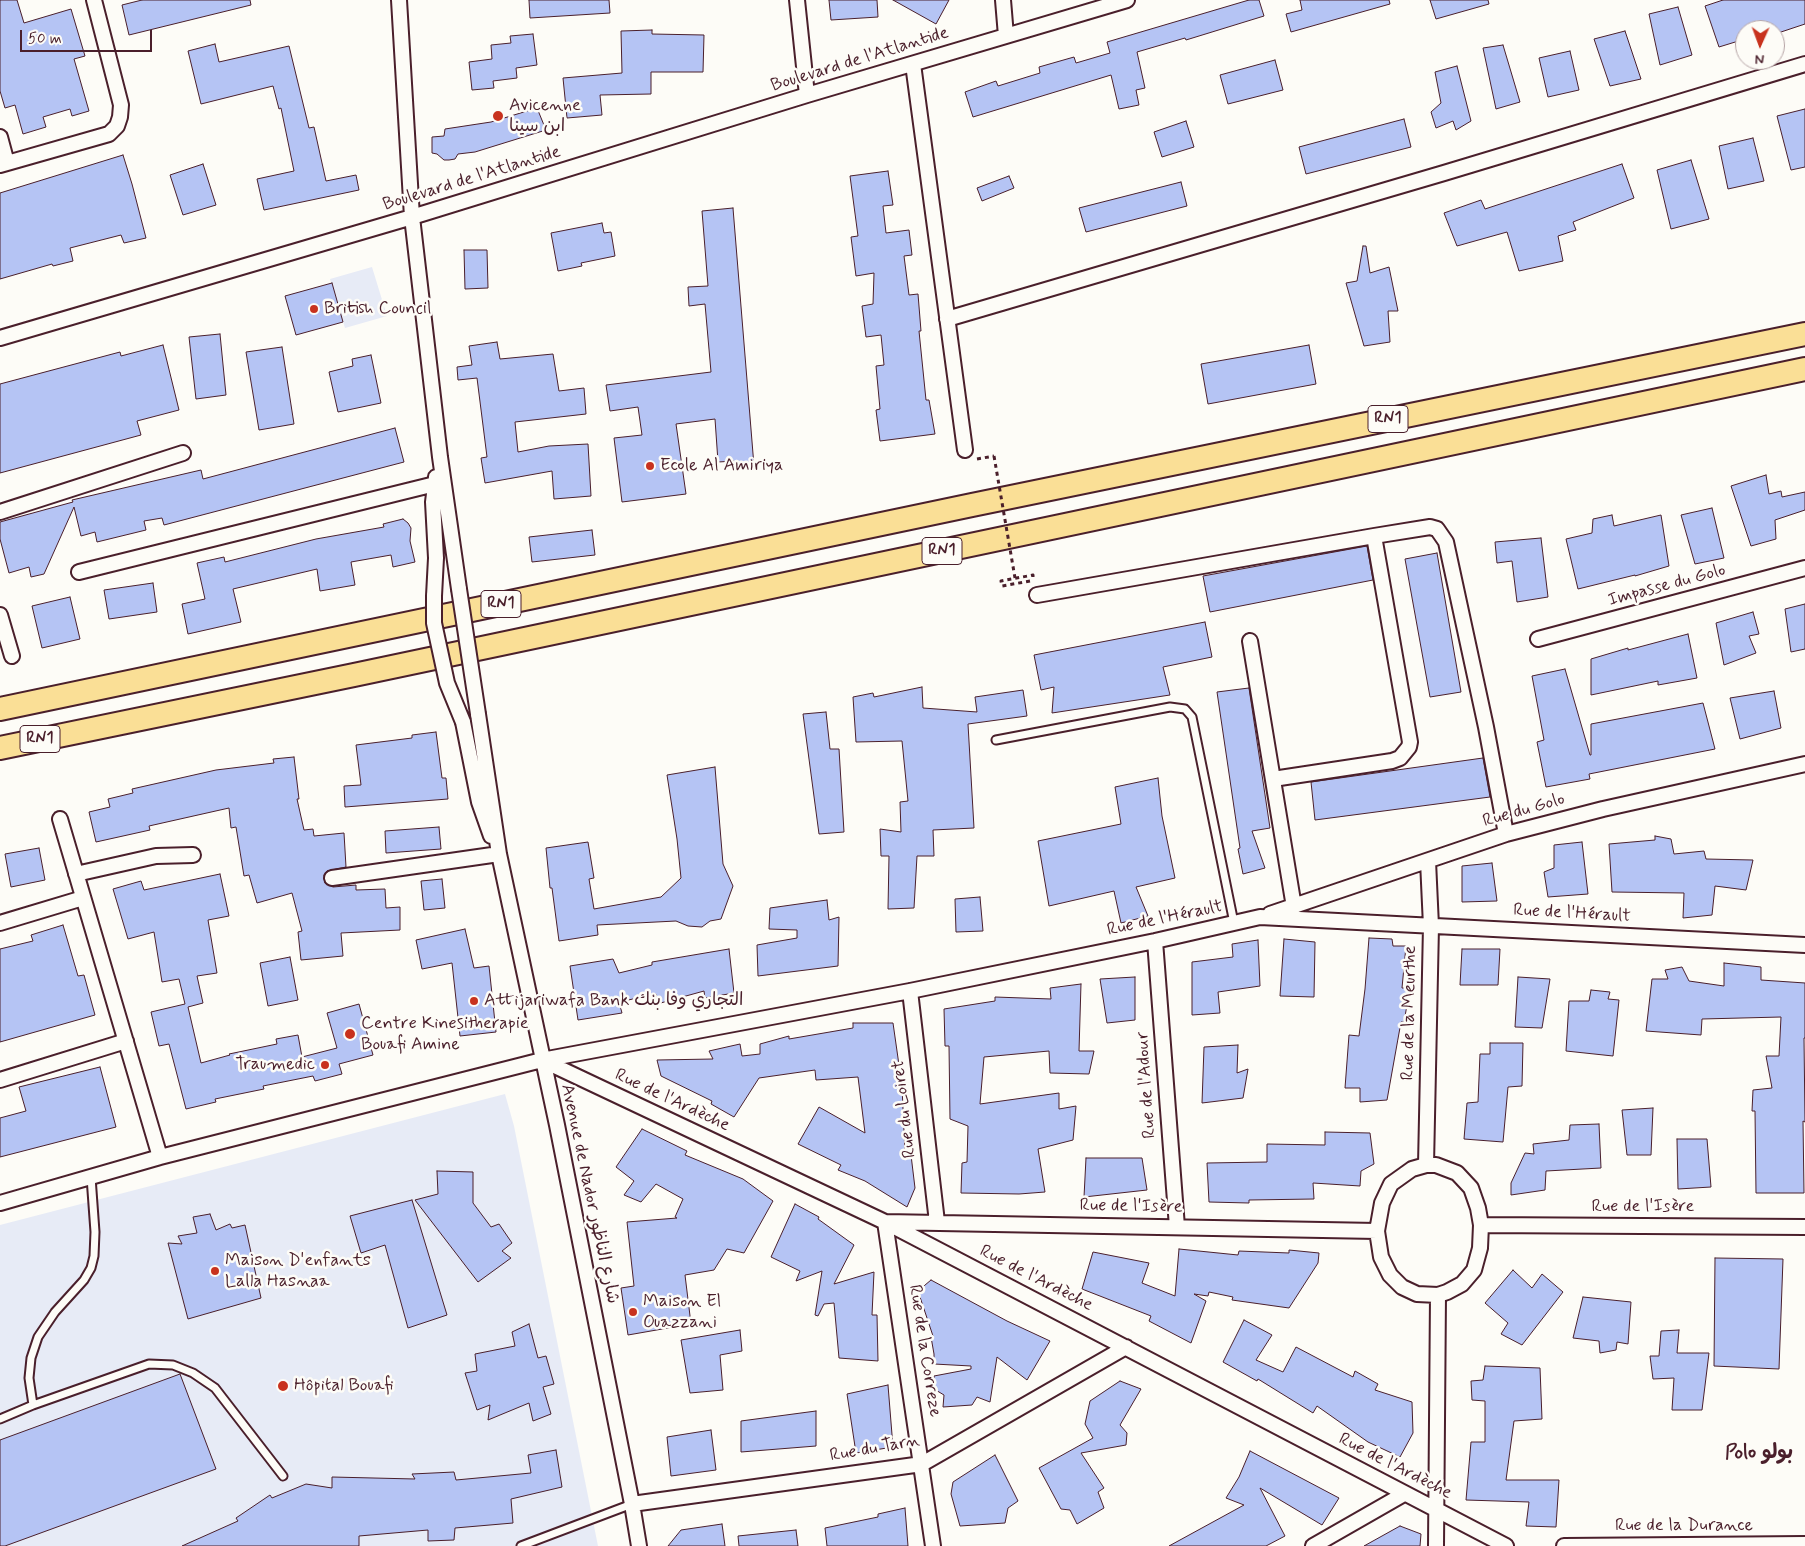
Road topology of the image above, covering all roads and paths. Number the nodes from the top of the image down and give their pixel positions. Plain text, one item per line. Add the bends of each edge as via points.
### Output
1 (94, 0) edge
2 (399, 0) edge
3 (797, 0) edge
4 (1003, 0) edge
5 (1127, 0) edge
6 (1006, 36) junction
7 (913, 64) junction
8 (1805, 64) edge
9 (807, 95) junction
10 (0, 137) edge
11 (4, 164) edge
12 (412, 217) junction
13 (947, 319) junction
14 (1805, 334) edge
15 (0, 338) edge
16 (1805, 369) edge
17 (183, 453) dead end
18 (970, 455) joint
19 (440, 457) junction
20 (435, 484) junction
21 (0, 512) edge
22 (1374, 536) junction
23 (1805, 568) edge
24 (80, 572) dead end
25 (1033, 575) dead end
26 (1015, 578) junction
27 (1034, 580) dead end
28 (1037, 595) dead end
29 (0, 615) edge
30 (1538, 640) dead end
31 (1250, 641) dead end
32 (12, 656) dead end
33 (30, 703) junction
34 (0, 705) edge
35 (0, 709) edge
36 (79, 731) junction
37 (996, 740) dead end
38 (0, 748) edge
39 (0, 756) edge
40 (1805, 764) edge
41 (1273, 779) junction
42 (60, 819) dead end
43 (1506, 834) junction
44 (499, 852) junction
45 (193, 855) dead end
46 (1428, 860) junction
47 (76, 874) junction
48 (332, 878) dead end
49 (83, 898) junction
50 (1294, 907) junction
51 (1260, 917) junction
52 (0, 923) edge
53 (1234, 923) junction
54 (1431, 926) junction
55 (1155, 941) junction
56 (1805, 945) edge
57 (910, 991) junction
58 (126, 1040) junction
59 (542, 1060) junction
60 (0, 1080) edge
61 (160, 1157) junction
62 (1426, 1165) junction
63 (92, 1177) junction
64 (0, 1203) edge
65 (885, 1222) junction
66 (937, 1222) junction
67 (1481, 1225) junction
68 (1177, 1227) junction
69 (1805, 1227) edge
70 (1377, 1231) junction
71 (1438, 1295) junction
72 (1126, 1347) junction
73 (33, 1405) junction
74 (0, 1419) edge
75 (922, 1464) junction
76 (283, 1476) dead end
77 (1404, 1494) junction
78 (632, 1504) junction
79 (1436, 1509) junction
80 (1805, 1544) edge
81 (521, 1546) edge
82 (638, 1546) edge
83 (934, 1546) edge
84 (1313, 1546) edge
85 (1436, 1546) edge
86 (1506, 1546) edge
87 (1564, 1546) edge

1 - 11 street via 121,105 117,126 110,134
2 - 12 street, Avenue de Nador شارع الناظور
3 - 9 street
4 - 6 street
5 - 6 street, Boulevard de l'Atlantide
6 - 7 street, Boulevard de l'Atlantide
7 - 9 street, Boulevard de l'Atlantide
7 - 13 street
8 - 13 street via 1444,174
9 - 12 street, Boulevard de l'Atlantide
10 - 11 street
12 - 15 street, Boulevard de l'Atlantide
12 - 19 street, Avenue de Nador شارع الناظور
13 - 18 street
14 - 33 highway, RN1
16 - 36 highway, RN1
17 - 21 street
18 - 26 path, bridge via 994,456
19 - 20 street, Avenue de Nador شارع الناظور
19 - 44 street, Avenue de Nador شارع الناظور, bridge
20 - 24 street
20 - 44 street, Avenue de Nador شارع الناظور, bridge via 434,623 447,683 463,722 481,808
22 - 28 street
22 - 41 street via 1409,747 1400,758 1392,761
22 - 43 street via 1430,527 1437,529 1446,542
23 - 30 street, Impasse du Golo
25 - 26 path
26 - 27 path via 1001,581 1002,586
29 - 32 street
31 - 41 street
33 - 34 highway
33 - 35 highway, RN1
36 - 38 highway, RN1
36 - 39 highway
37 - 53 lane via 1170,707 1185,709 1192,717
40 - 43 street, Rue du Golo
41 - 50 street
42 - 47 street
43 - 46 street, Rue du Golo
44 - 48 street
44 - 59 street, Avenue de Nador شارع الناظور
45 - 47 street via 156,856
46 - 50 street, Rue du Golo
46 - 54 street, Rue de la Meurthe
47 - 49 street
49 - 52 street
49 - 58 street
50 - 51 street, Rue du Golo
51 - 53 street, Rue de l'Hérault
51 - 54 street, Rue de l'Hérault
53 - 55 street, Rue de l'Hérault
54 - 56 street, Rue de l'Hérault
54 - 62 street, Rue de la Meurthe
55 - 57 street, Rue de l'Hérault
55 - 68 street, Rue de l'Adour
57 - 59 street, Rue de l'Hérault
57 - 66 street, Rue du Loiret
58 - 60 street
58 - 61 street
59 - 61 street, Rue de l'Hérault
59 - 65 street, Rue de l'Ardèche
59 - 78 street, Avenue de Nador شارع الناظور
61 - 63 street, Rue de l'Hérault
62 - 67 street via 1456,1173 1471,1188
62 - 70 street via 1412,1169 1391,1184 1382,1203
63 - 64 street, Rue de l'Hérault
63 - 73 lane via 95,1232 92,1268 38,1337 29,1378
65 - 66 street, Rue de l'Isère
65 - 72 street, Rue de l'Ardèche
65 - 75 street, Rue de la Correze
66 - 68 street, Rue de l'Isère
67 - 69 street, Rue de l'Isère
67 - 71 street via 1480,1248 1474,1270 1462,1284
68 - 70 street, Rue de l'Isère
70 - 71 street via 1381,1257 1390,1275 1402,1287 1418,1294
71 - 79 street
72 - 75 street, Rue du Tarn
72 - 77 street, Rue de l'Ardèche
73 - 74 lane
73 - 76 lane via 149,1364 173,1365 216,1388
75 - 78 street, Rue du Tarn
75 - 83 street, Rue de la Correze
77 - 79 street, Rue de l'Ardèche
77 - 84 street
78 - 81 lane
78 - 82 street, Avenue de Nador شارع الناظور
79 - 85 street
79 - 86 street, Rue de l'Ardèche
80 - 87 street, Rue de la Durance

